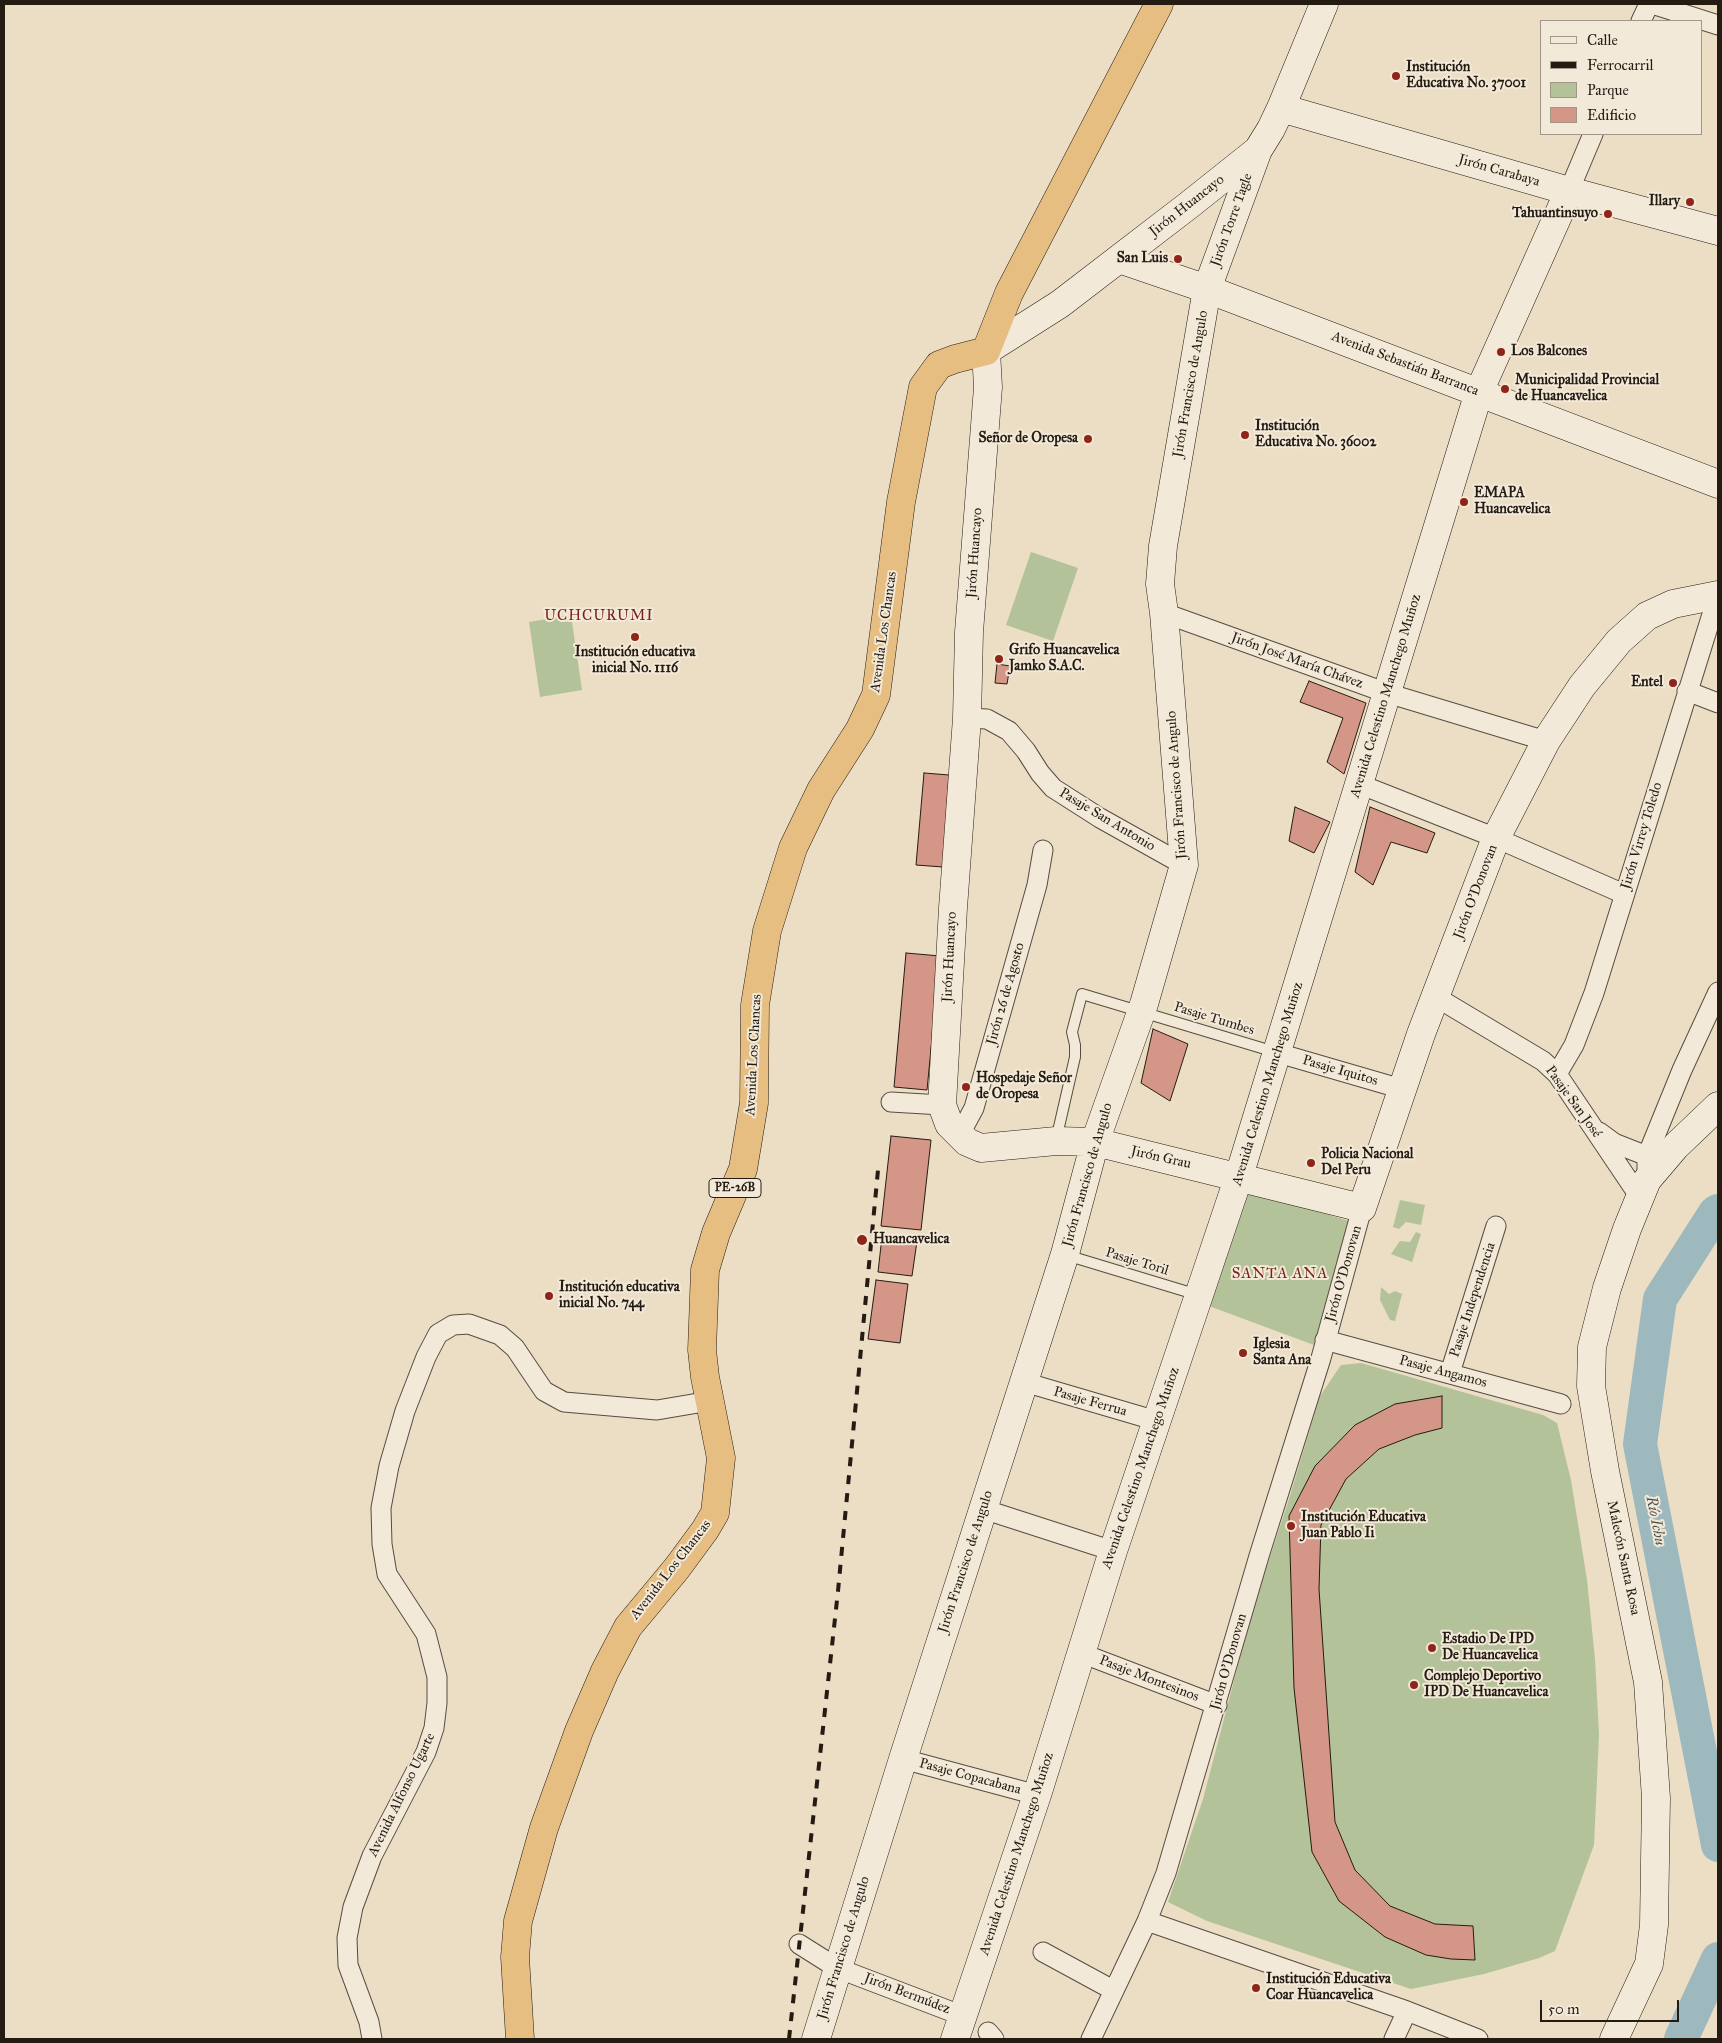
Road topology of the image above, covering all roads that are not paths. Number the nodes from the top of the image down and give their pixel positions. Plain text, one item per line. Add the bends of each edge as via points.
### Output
1 (1159, 4) edge
2 (1324, 4) edge
3 (1650, 4) edge
4 (1642, 20) edge
5 (1699, 20) edge
6 (1702, 21) edge
7 (1718, 26) edge
8 (1281, 108) junction
9 (1593, 135) edge
10 (1258, 150) junction
11 (1569, 191) junction
12 (1718, 231) edge
13 (1119, 259) junction
14 (1207, 289) junction
15 (986, 351) junction
16 (1478, 392) junction
17 (1718, 484) edge
18 (1718, 595) edge
19 (1164, 613) junction
20 (1687, 691) junction
21 (1387, 693) junction
22 (1718, 703) edge
23 (967, 718) junction
24 (1546, 741) junction
25 (1359, 784) junction
26 (1496, 838) junction
27 (1043, 850) dead end
28 (1184, 866) junction
29 (1624, 894) junction
30 (1718, 992) edge
31 (1436, 997) junction
32 (1142, 1011) junction
33 (1278, 1052) junction
34 (1557, 1074) junction
35 (1402, 1089) junction
36 (891, 1102) dead end
37 (942, 1105) junction
38 (1718, 1106) edge
39 (1592, 1127) junction
40 (960, 1134) junction
41 (1056, 1141) junction
42 (1095, 1142) junction
43 (1239, 1176) junction
44 (1644, 1177) junction
45 (1362, 1208) junction
46 (1496, 1226) dead end
47 (1065, 1254) junction
48 (1200, 1296) junction
49 (1325, 1340) junction
50 (1450, 1373) junction
51 (1024, 1382) junction
52 (710, 1402) junction
53 (1561, 1404) dead end
54 (1157, 1421) junction
55 (983, 1509) junction
56 (1113, 1551) junction
57 (1081, 1653) junction
58 (1217, 1705) junction
59 (903, 1759) junction
60 (1037, 1794) junction
61 (1147, 1921) junction
62 (799, 1944) dead end
63 (1043, 1952) dead end
64 (837, 1968) junction
65 (1113, 1990) junction
66 (1407, 2011) junction
67 (959, 2027) edge
68 (372, 2039) edge
69 (520, 2039) edge
70 (816, 2039) edge
71 (1091, 2039) edge
72 (1394, 2039) edge
73 (1478, 2039) edge
74 (1614, 2039) edge

1 - 15 highway via 1009,293
2 - 8 main road
3 - 4 street
3 - 5 street
6 - 7 street
8 - 10 main road, Jirón Huancayo / PE-26B
8 - 11 main road, Jirón Carabaya
9 - 11 street, Avenida Celestino Manchego Muñoz
10 - 13 main road, Jirón Huancayo / PE-26B
10 - 14 main road, Jirón Torre Tagle
11 - 12 main road, Jirón Carabaya
11 - 16 main road, Avenida Celestino Manchego Muñoz
13 - 14 main road, Avenida Sebastián Barranca
13 - 15 main road, Jirón Huancayo / PE-26B via 1060,304
14 - 16 main road, Avenida Sebastián Barranca
14 - 19 main road, Jirón Francisco de Angulo via 1163,546 1160,584
15 - 23 main road, Jirón Huancayo via 988,387 969,632
15 - 52 highway, Avenida Los Chancas / PE-26B via 939,365 924,387 901,502 876,696 860,729 821,790 793,848 767,931 755,1005 754,1103 743,1169 716,1233 705,1270 702,1350
16 - 17 main road, Avenida Sebastián Barranca
16 - 21 main road, Avenida Celestino Manchego Muñoz
18 - 20 street, Jirón Virrey Toledo
18 - 24 main road, Jirón O'Donovan via 1674,604 1648,616 1620,641 1582,686
19 - 21 street, Jirón José María Chávez
19 - 28 main road, Jirón Francisco de Angulo
20 - 22 street
20 - 29 street, Jirón Virrey Toledo
21 - 24 street, Jirón José María Chávez
21 - 25 main road, Avenida Celestino Manchego Muñoz
23 - 28 street, Pasaje San Antonio via 987,719 1009,731 1053,788
23 - 37 main road, Jirón Huancayo
24 - 26 main road, Jirón O'Donovan
25 - 26 street
25 - 33 main road, Avenida Celestino Manchego Muñoz
26 - 29 street
26 - 31 main road, Jirón O'Donovan
27 - 40 street, Jirón 26 de Agosto via 1037,885 974,1108
28 - 32 main road, Jirón Francisco de Angulo
29 - 34 street, Jirón Virrey Toledo via 1594,993 1574,1045
30 - 44 street via 1682,1070
31 - 34 street, Pasaje San José via 1543,1061
31 - 35 main road, Jirón O'Donovan
32 - 33 lane, Pasaje Tumbes
32 - 41 lane, Pasaje Tumbes via 1082,994 1072,1032 1075,1057
32 - 42 main road, Jirón Francisco de Angulo
33 - 35 street, Pasaje Iquitos
33 - 43 main road, Avenida Celestino Manchego Muñoz
34 - 39 street, Pasaje San José
35 - 45 main road, Jirón O'Donovan
36 - 37 street
37 - 40 main road, Jirón Huancayo via 949,1124
38 - 44 main road, Malecón Santa Rosa
39 - 44 street, Pasaje San José
39 - 44 street via 1614,1143
40 - 41 main road, Jirón Grau via 967,1142 981,1148
41 - 42 main road, Jirón Grau
42 - 43 main road, Jirón Grau
42 - 47 main road, Jirón Francisco de Angulo
43 - 45 main road, Jirón Grau
43 - 48 main road, Avenida Celestino Manchego Muñoz
44 - 74 main road, Malecón Santa Rosa via 1598,1317 1592,1348 1591,1386 1605,1471 1648,1682 1656,1798 1654,1925 1649,1964
45 - 49 street, Jirón O'Donovan
46 - 50 street, Pasaje Independencia
47 - 48 lane, Pasaje Toril
47 - 51 main road, Jirón Francisco de Angulo
48 - 54 main road, Avenida Celestino Manchego Muñoz
49 - 50 street, Pasaje Angamos
49 - 58 street, Jirón O'Donovan
50 - 53 street, Pasaje Angamos
51 - 54 street, Pasaje Ferrua
51 - 55 main road, Jirón Francisco de Angulo
52 - 68 street, Avenida Alfonso Ugarte via 657,1410 564,1402 544,1390 515,1348 500,1335 469,1324 453,1324 438,1334 405,1411 381,1508 387,1574 426,1634 437,1677 438,1703 426,1752 372,1856 353,1906 347,1938 348,1965
52 - 69 highway, Avenida Los Chancas / PE-26B via 721,1458 715,1513 681,1562 628,1627 604,1671 544,1828 518,1921 515,1956
54 - 56 main road, Avenida Celestino Manchego Muñoz
55 - 56 street
55 - 59 main road, Jirón Francisco de Angulo
56 - 57 main road, Avenida Celestino Manchego Muñoz
57 - 58 street, Pasaje Montesinos
57 - 60 main road, Avenida Celestino Manchego Muñoz
58 - 61 street, Jirón O'Donovan via 1166,1872
59 - 60 street, Pasaje Copacabana
59 - 64 main road, Jirón Francisco de Angulo
60 - 67 main road, Avenida Celestino Manchego Muñoz
61 - 65 street, Jirón O'Donovan
61 - 66 street
62 - 64 street, Jirón Bermúdez
63 - 65 street
64 - 67 street, Jirón Bermúdez
64 - 70 main road, Jirón Francisco de Angulo
65 - 71 street, Jirón O'Donovan
66 - 72 street
66 - 73 street

